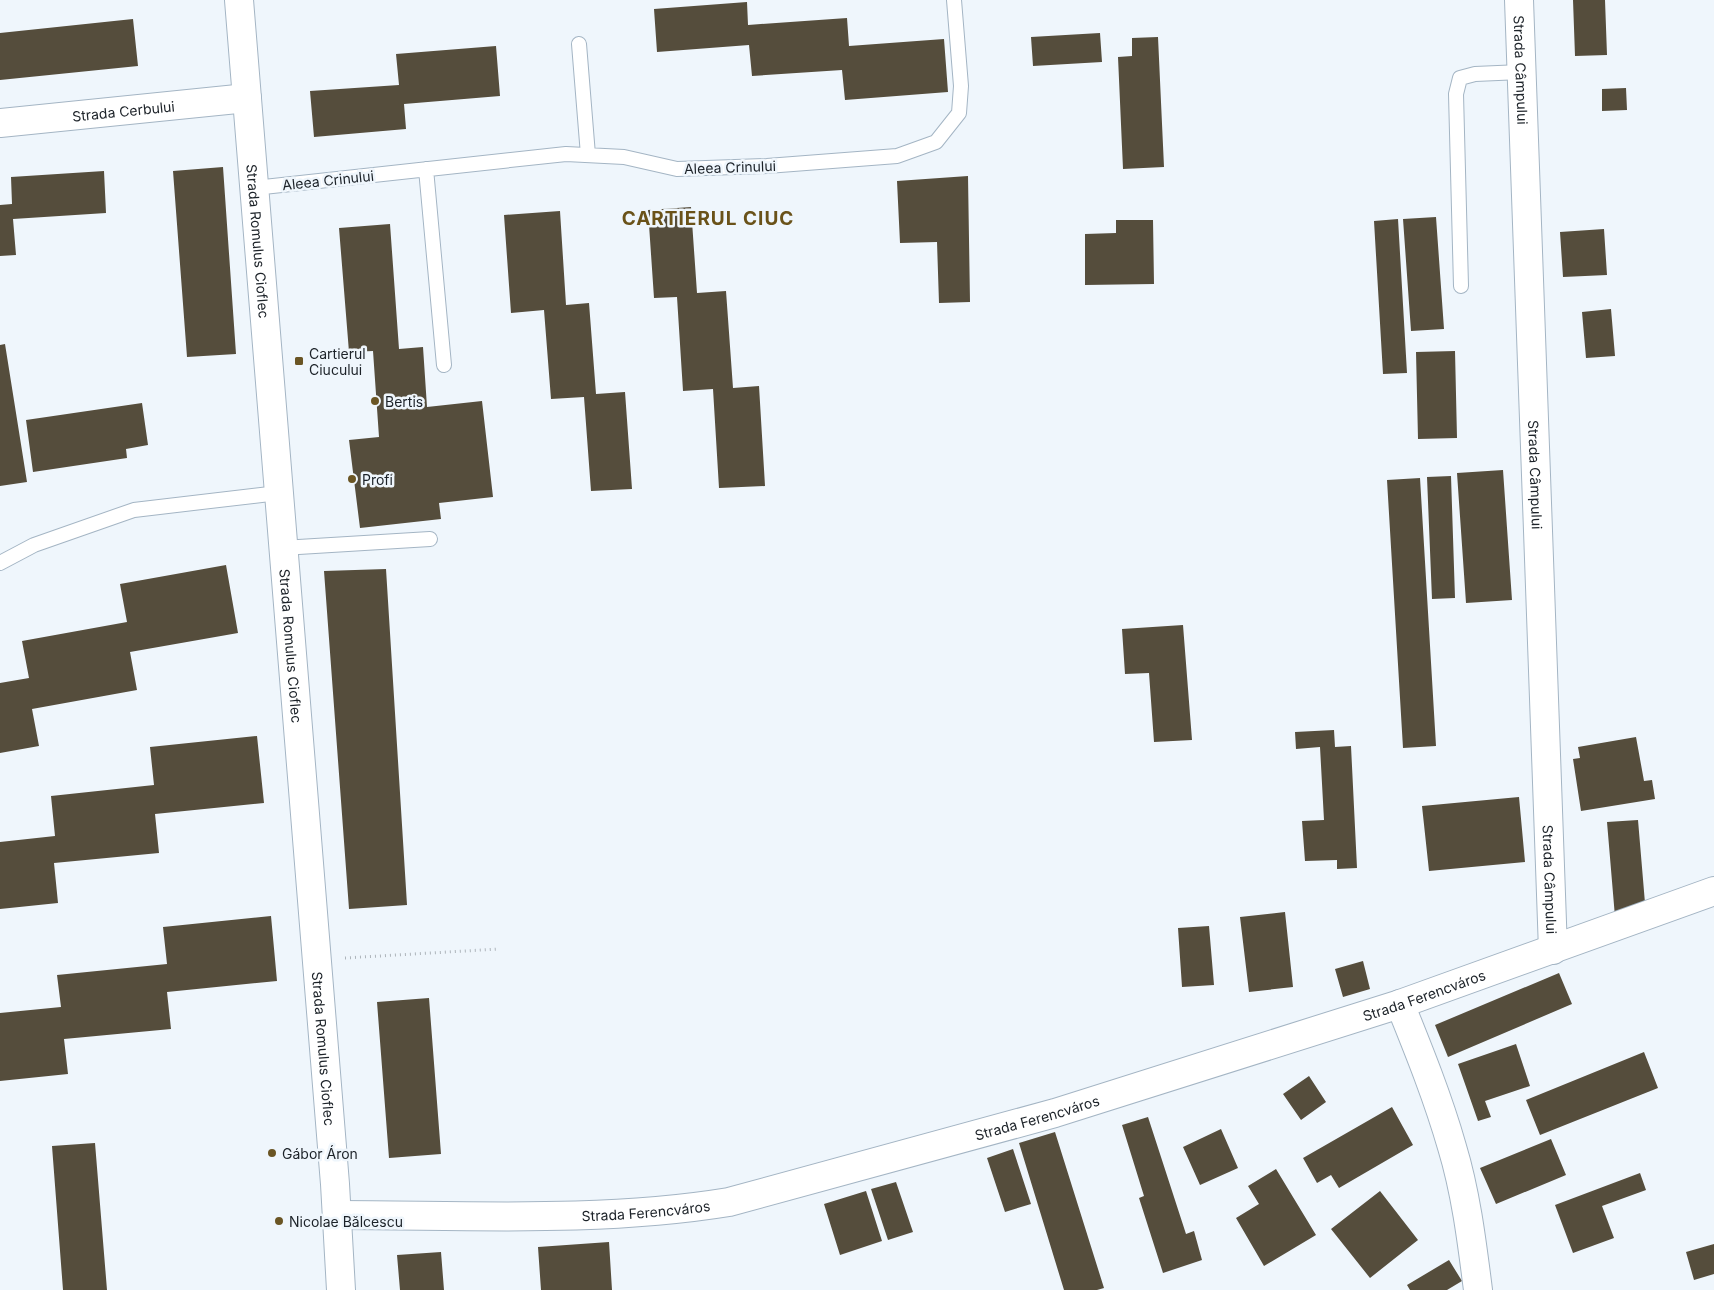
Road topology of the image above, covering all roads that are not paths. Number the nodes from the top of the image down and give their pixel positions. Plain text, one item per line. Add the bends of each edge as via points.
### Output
1 (239, 0) edge
2 (954, 0) edge
3 (1519, 0) edge
4 (579, 44) dead end
5 (1521, 72) junction
6 (247, 98) junction
7 (0, 123) edge
8 (588, 155) junction
9 (426, 169) junction
10 (254, 188) junction
11 (1461, 286) dead end
12 (444, 365) dead end
13 (278, 493) junction
14 (430, 539) dead end
15 (282, 548) junction
16 (0, 562) edge
17 (1714, 891) edge
18 (1553, 950) junction
19 (1400, 1004) junction
20 (337, 1215) junction
21 (341, 1290) edge
22 (1478, 1290) edge

1 - 6 street, Strada Romulus Cioflec
2 - 8 lane, Aleea Crinului via 962,86 959,113 936,142 897,156 709,169 677,169 624,156
3 - 5 street, Strada Câmpului
4 - 8 lane
5 - 11 lane via 1475,74 1460,78 1456,94
5 - 18 street, Strada Câmpului
6 - 7 street, Strada Cerbului
6 - 10 street, Strada Romulus Cioflec
8 - 9 lane, Aleea Crinului via 566,154
9 - 10 lane, Aleea Crinului
9 - 12 lane
10 - 13 street, Strada Romulus Cioflec
13 - 15 street, Strada Romulus Cioflec
13 - 16 lane via 134,510 34,545
14 - 15 lane
15 - 20 street, Strada Romulus Cioflec
17 - 18 street, Strada Ferencváros
18 - 19 street, Strada Ferencváros
19 - 20 street, Strada Ferencváros via 1055,1113 729,1202 633,1214
19 - 22 street via 1452,1148 1472,1241
20 - 21 street, Strada Romulus Cioflec

